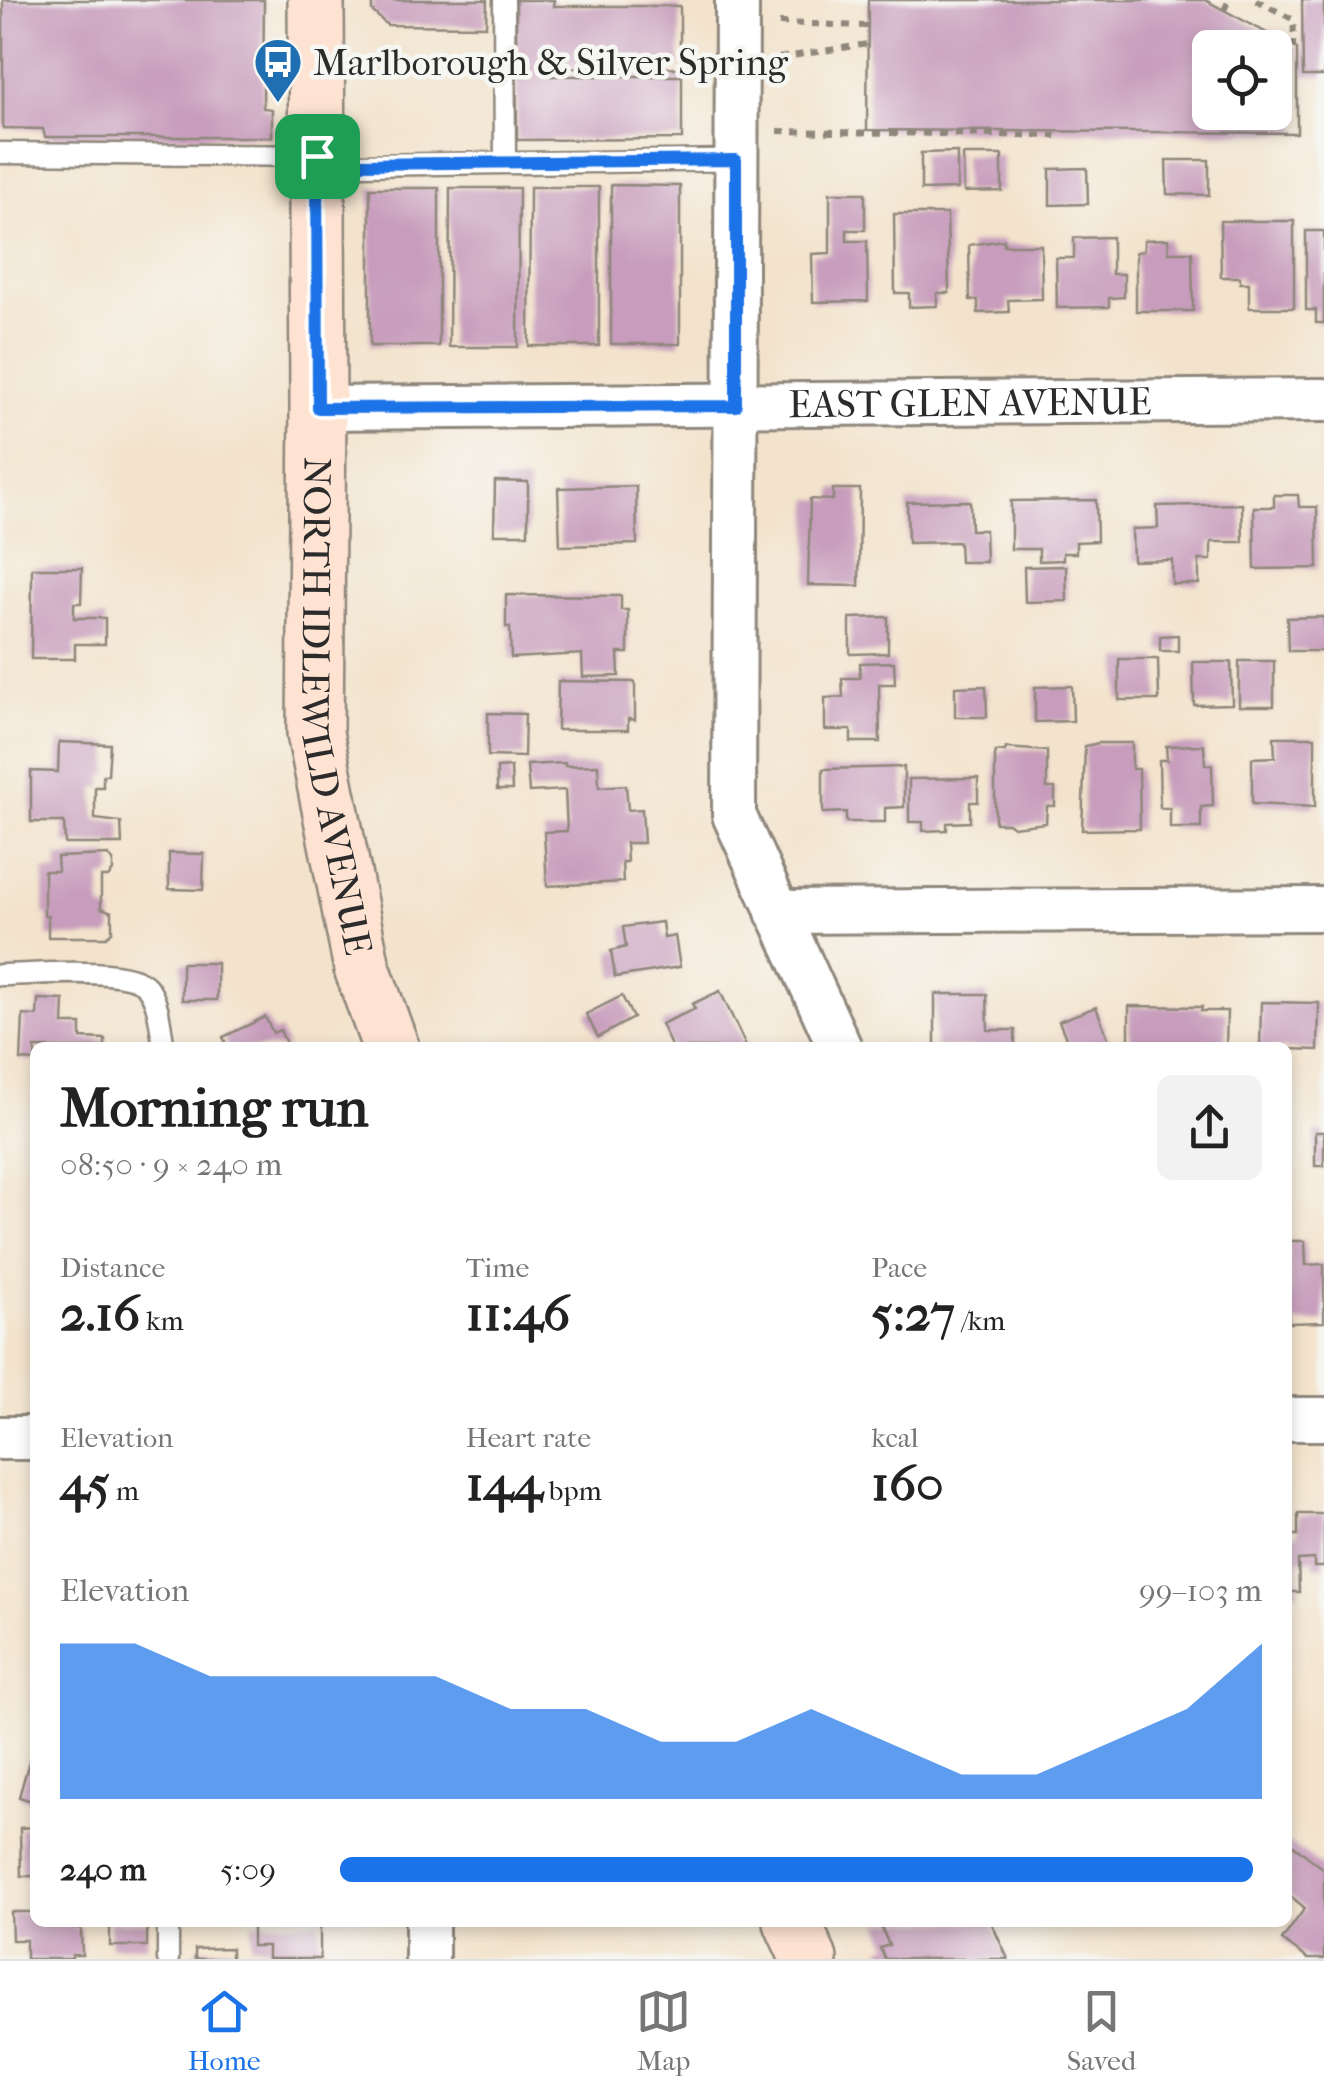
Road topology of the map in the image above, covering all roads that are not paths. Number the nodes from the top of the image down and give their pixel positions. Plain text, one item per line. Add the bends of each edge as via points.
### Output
1 (316, 0) edge
2 (504, 0) edge
3 (737, 0) edge
4 (0, 153) edge
5 (317, 156) junction
6 (736, 160) junction
7 (505, 162) junction
8 (1324, 400) edge
9 (736, 406) junction
10 (318, 408) junction
11 (1324, 909) edge
12 (777, 912) junction
13 (0, 975) edge
14 (163, 1042) edge
15 (389, 1042) edge
16 (837, 1042) edge
17 (1292, 1419) edge
18 (1324, 1419) edge
19 (0, 1438) edge
20 (30, 1438) edge
21 (168, 1927) edge
22 (427, 1927) edge
23 (794, 1927) edge
24 (168, 1959) edge
25 (427, 1959) edge
26 (809, 1959) edge

1 - 5 street, NORTH IDLEWILD AVENUE
2 - 7 lane
3 - 6 street
4 - 5 lane
5 - 7 lane via 358,164
5 - 10 street, NORTH IDLEWILD AVENUE
6 - 7 lane
6 - 9 street
8 - 9 street, EAST GLEN AVENUE
9 - 10 street, EAST GLEN AVENUE
9 - 12 street via 734,815
10 - 15 street, NORTH IDLEWILD AVENUE via 315,733 362,968
11 - 12 street
12 - 16 street
13 - 14 lane via 123,974 146,984
17 - 18 street
19 - 20 street
21 - 24 lane
22 - 25 street
23 - 26 street

